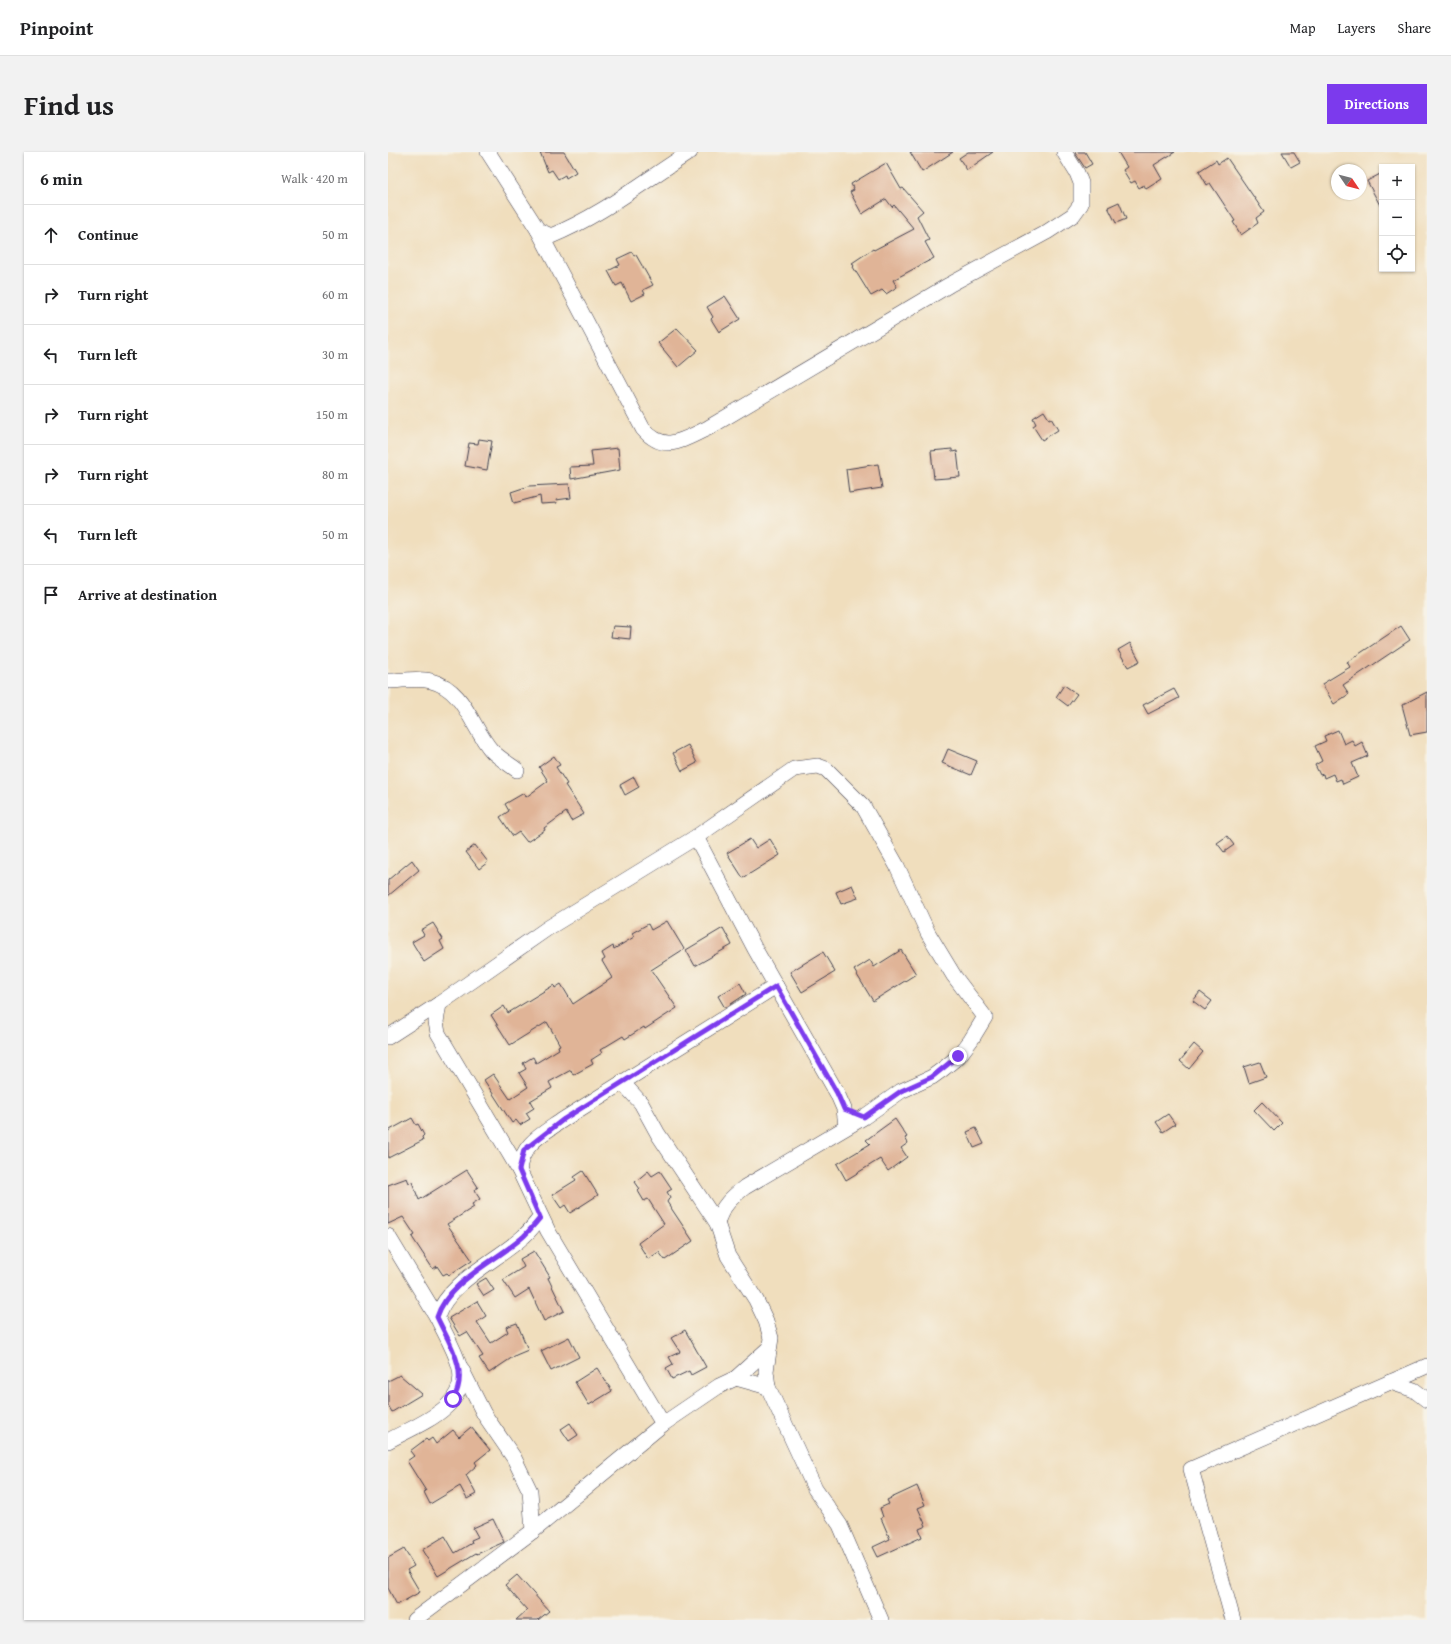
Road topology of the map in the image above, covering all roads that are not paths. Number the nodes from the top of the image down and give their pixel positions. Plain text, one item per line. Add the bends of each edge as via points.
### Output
1 (488, 152) edge
2 (690, 152) edge
3 (1064, 152) edge
4 (538, 230) junction
5 (388, 681) edge
6 (516, 770) dead end
7 (696, 837) junction
8 (776, 986) junction
9 (439, 1004) junction
10 (415, 1020) junction
11 (438, 1033) junction
12 (388, 1037) edge
13 (622, 1082) junction
14 (844, 1109) junction
15 (864, 1117) junction
16 (846, 1126) junction
17 (519, 1170) junction
18 (540, 1218) junction
19 (717, 1222) junction
20 (388, 1236) edge
21 (437, 1317) junction
22 (768, 1348) junction
23 (459, 1366) junction
24 (1427, 1366) edge
25 (736, 1378) junction
26 (1390, 1382) junction
27 (768, 1387) junction
28 (1427, 1400) edge
29 (663, 1424) junction
30 (388, 1441) edge
31 (533, 1531) junction
32 (414, 1620) edge
33 (881, 1620) edge
34 (1232, 1620) edge

1 - 4 street
2 - 4 street via 572,228 551,236
3 - 4 street via 1077,173 1083,195 1081,204 1073,215 1047,232 949,285 708,428 666,444 658,442 643,428
5 - 6 street via 431,681 443,686 454,694 471,716 492,751
7 - 8 street
7 - 9 street via 548,928
7 - 15 street via 800,767 818,766 826,769 863,806 894,861 928,933 954,976 985,1017 971,1040 943,1069 901,1091
8 - 13 street
8 - 14 street
9 - 10 street
9 - 11 street via 436,1022
10 - 11 street
10 - 12 street
11 - 17 street
13 - 17 street via 538,1138 524,1150
13 - 19 street via 641,1102 658,1134
14 - 15 street
14 - 16 street
15 - 16 street
16 - 19 street via 745,1187 729,1199
17 - 18 street
18 - 21 street via 524,1236 467,1279 449,1296
18 - 29 street
19 - 22 street via 728,1256 766,1321 771,1338
20 - 21 street
21 - 23 street
22 - 25 street
22 - 27 street
23 - 30 street via 459,1389 444,1410
23 - 31 street via 484,1414 514,1458 530,1491
24 - 26 street
25 - 27 street
25 - 29 street via 719,1386
26 - 28 street via 1414,1390
26 - 34 street via 1192,1469
27 - 33 street via 815,1489 840,1525
29 - 31 street
31 - 32 street

